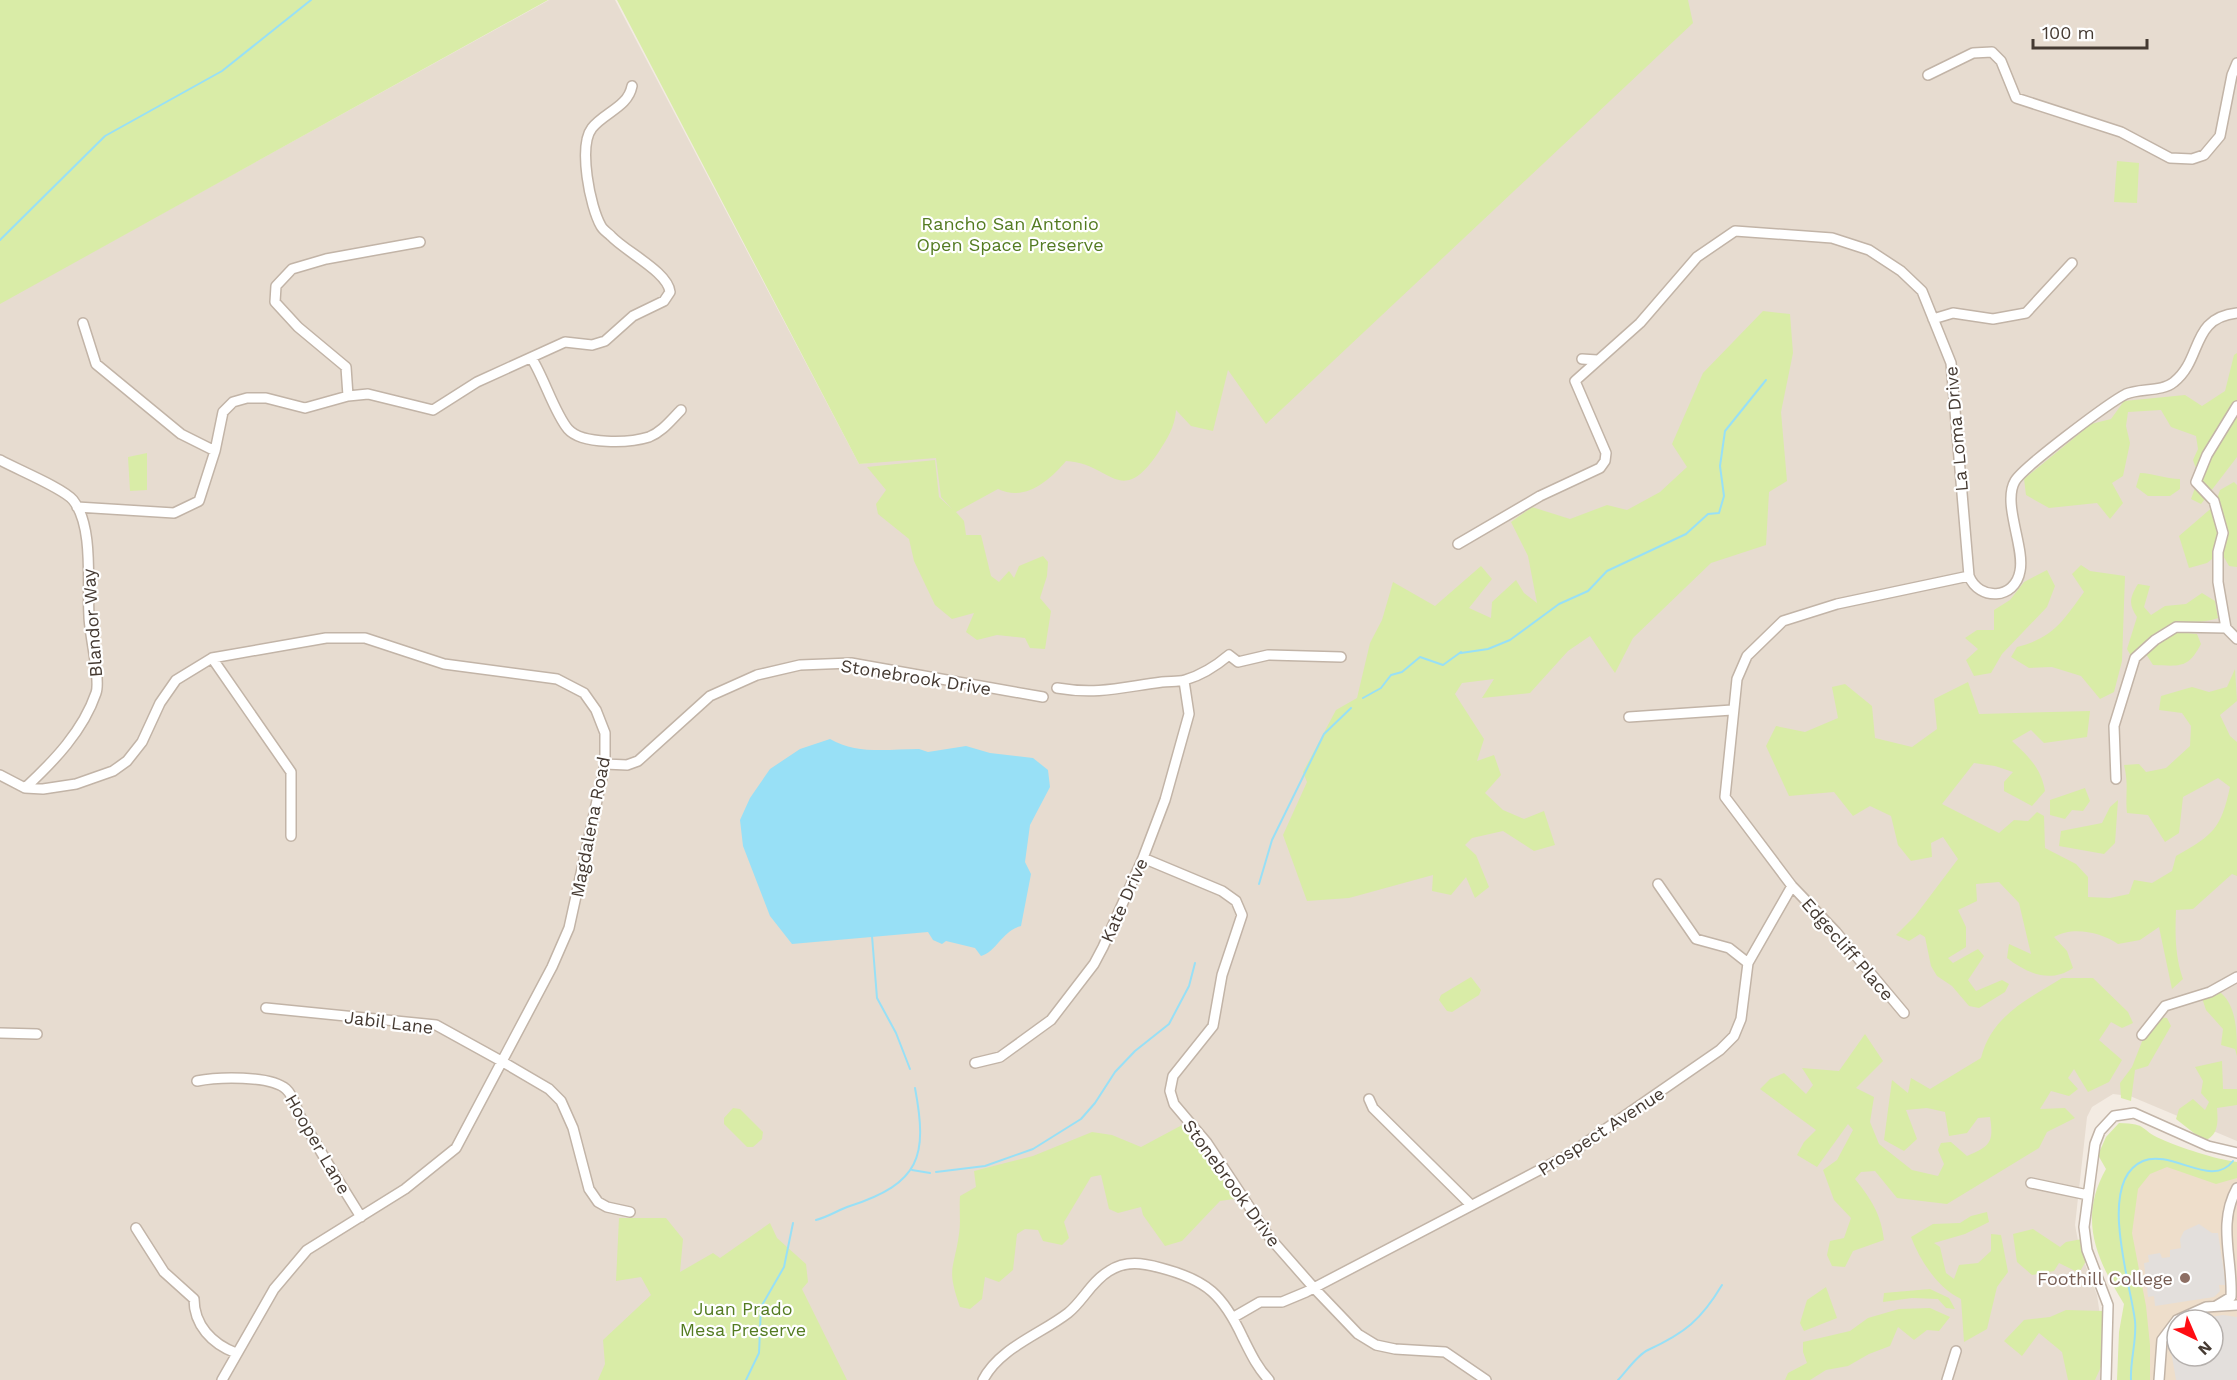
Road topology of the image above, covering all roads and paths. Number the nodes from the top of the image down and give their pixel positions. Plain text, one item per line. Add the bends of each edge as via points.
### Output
1 (2237, 63) edge
2 (1928, 75) dead end
3 (632, 86) dead end
4 (2234, 92) edge
5 (420, 242) dead end
6 (2072, 263) dead end
7 (2237, 313) edge
8 (1933, 319) junction
9 (84, 323) dead end
10 (532, 358) junction
11 (1582, 358) dead end
12 (1597, 360) junction
13 (348, 396) junction
14 (2237, 406) edge
15 (681, 410) dead end
16 (215, 451) junction
17 (0, 460) edge
18 (77, 507) junction
19 (1458, 544) dead end
20 (1969, 576) junction
21 (2226, 628) junction
22 (2237, 639) edge
23 (1341, 657) dead end
24 (212, 658) junction
25 (1184, 681) junction
26 (1057, 688) dead end
27 (1043, 697) dead end
28 (1732, 710) junction
29 (1629, 717) dead end
30 (605, 764) junction
31 (0, 775) edge
32 (2116, 779) dead end
33 (25, 788) junction
34 (291, 836) dead end
35 (1143, 858) junction
36 (1658, 884) dead end
37 (1792, 886) junction
38 (1748, 963) junction
39 (2237, 976) edge
40 (266, 1008) dead end
41 (1904, 1013) dead end
42 (0, 1033) edge
43 (37, 1034) dead end
44 (2142, 1035) dead end
45 (503, 1062) junction
46 (975, 1063) dead end
47 (196, 1081) dead end
48 (1369, 1099) dead end
49 (2232, 1152) edge
50 (2237, 1158) edge
51 (2031, 1183) dead end
52 (2237, 1188) edge
53 (2088, 1195) junction
54 (1471, 1205) junction
55 (630, 1212) dead end
56 (361, 1216) junction
57 (136, 1228) dead end
58 (2229, 1266) junction
59 (2237, 1281) edge
60 (1314, 1288) junction
61 (2237, 1305) edge
62 (2216, 1306) junction
63 (2206, 1308) edge
64 (1234, 1317) junction
65 (2165, 1336) edge
66 (1956, 1351) dead end
67 (236, 1353) junction
68 (222, 1380) edge
69 (983, 1380) edge
70 (1269, 1380) edge
71 (1486, 1380) edge
72 (1947, 1380) edge
73 (2106, 1380) edge
74 (2159, 1380) edge

1 - 4 street via 2232,75
2 - 4 street via 1973,52 1992,51 2001,61 2016,98 2121,132 2170,158 2192,159 2212,148 2220,136
3 - 10 street via 630,96 592,128 584,148 591,194 601,226 664,277 670,292 664,301 633,316 605,341 592,345 565,342
5 - 13 street via 292,269 276,286 275,302 346,367
6 - 8 street via 2026,313 1993,319 1953,313
7 - 20 street via 2220,315 2202,330 2185,372 2172,384 2127,394 2014,482 2012,499 2020,571 2013,587 2002,594 1988,595 1972,584
8 - 12 street, La Loma Drive via 1914,281 1869,250 1832,238 1735,231 1697,257 1640,323
8 - 20 street, La Loma Drive via 1951,363
9 - 16 street via 96,364 181,434
10 - 13 street via 477,382 433,410 368,394
10 - 15 street via 568,429 582,439 649,436 664,428
11 - 12 street
12 - 19 street, La Loma Drive via 1575,381 1606,453 1605,461 1591,474 1540,496
13 - 16 street via 305,408 266,398 233,402 223,412
14 - 21 street via 2207,455 2196,482 2214,501 2223,533 2218,552 2218,582
16 - 18 street via 202,496 188,508 174,513
17 - 18 street via 68,495
18 - 33 street, Blandor Way via 90,580 88,615 98,690 64,750
20 - 28 street via 1837,604 1783,621 1747,656 1737,678
21 - 22 street
21 - 32 street via 2176,627 2135,658 2114,726
23 - 25 street via 1268,655 1238,662 1229,655 1210,670
24 - 30 street, Magdalena Road via 287,643 365,638 444,664 557,680 584,693 596,710 605,733
24 - 33 street, Magdalena Road via 176,680 127,761 112,771 66,785
24 - 34 street via 291,772
25 - 26 street via 1081,692
25 - 35 street, Kate Drive via 1189,714 1165,800
27 - 30 street, Stonebrook Drive via 851,663 800,665 757,675 710,696 638,761
28 - 29 street
28 - 37 street via 1725,797
30 - 45 street, Magdalena Road via 569,928
31 - 33 street, Magdalena Road
35 - 46 street, Kate Drive via 1094,964 1051,1020 1000,1058
35 - 60 street, Stonebrook Drive via 1222,891 1236,901 1242,915 1222,975 1213,1026 1173,1076 1170,1091 1174,1104 1206,1143 1270,1238
36 - 38 street via 1696,939 1729,948
37 - 38 street, Prospect Avenue
37 - 41 street, Edgecliff Place
38 - 54 street, Prospect Avenue via 1741,1019 1734,1036 1720,1050 1568,1155
39 - 44 street via 2210,992 2165,1006
40 - 45 street, Jabil Lane via 436,1025
42 - 43 street
45 - 55 street, Jabil Lane via 549,1089 561,1101 591,1192 607,1208
45 - 56 street, Magdalena Road via 456,1148 405,1189
47 - 56 street, Hooper Lane via 259,1080 288,1090
48 - 54 street via 1373,1108
49 - 50 street
49 - 53 street via 2199,1143 2141,1115 2121,1113 2108,1120 2100,1131
51 - 53 street
52 - 58 street via 2225,1225
53 - 73 street via 2085,1239 2106,1294 2110,1318
54 - 60 street, Prospect Avenue
56 - 67 street, Magdalena Road via 307,1250 291,1267
57 - 67 street via 164,1272 194,1299 194,1313 201,1329
58 - 59 street
58 - 62 street via 2230,1297
60 - 64 street, Prospect Avenue via 1282,1302 1260,1302
60 - 71 street, Stonebrook Drive via 1358,1334 1376,1345 1445,1352
61 - 62 street
62 - 63 street
64 - 69 street via 1218,1294 1199,1281 1146,1264 1123,1263 1095,1282 1070,1311 998,1360
64 - 70 street via 1258,1368
65 - 74 street
66 - 72 street
67 - 68 street, Magdalena Road

